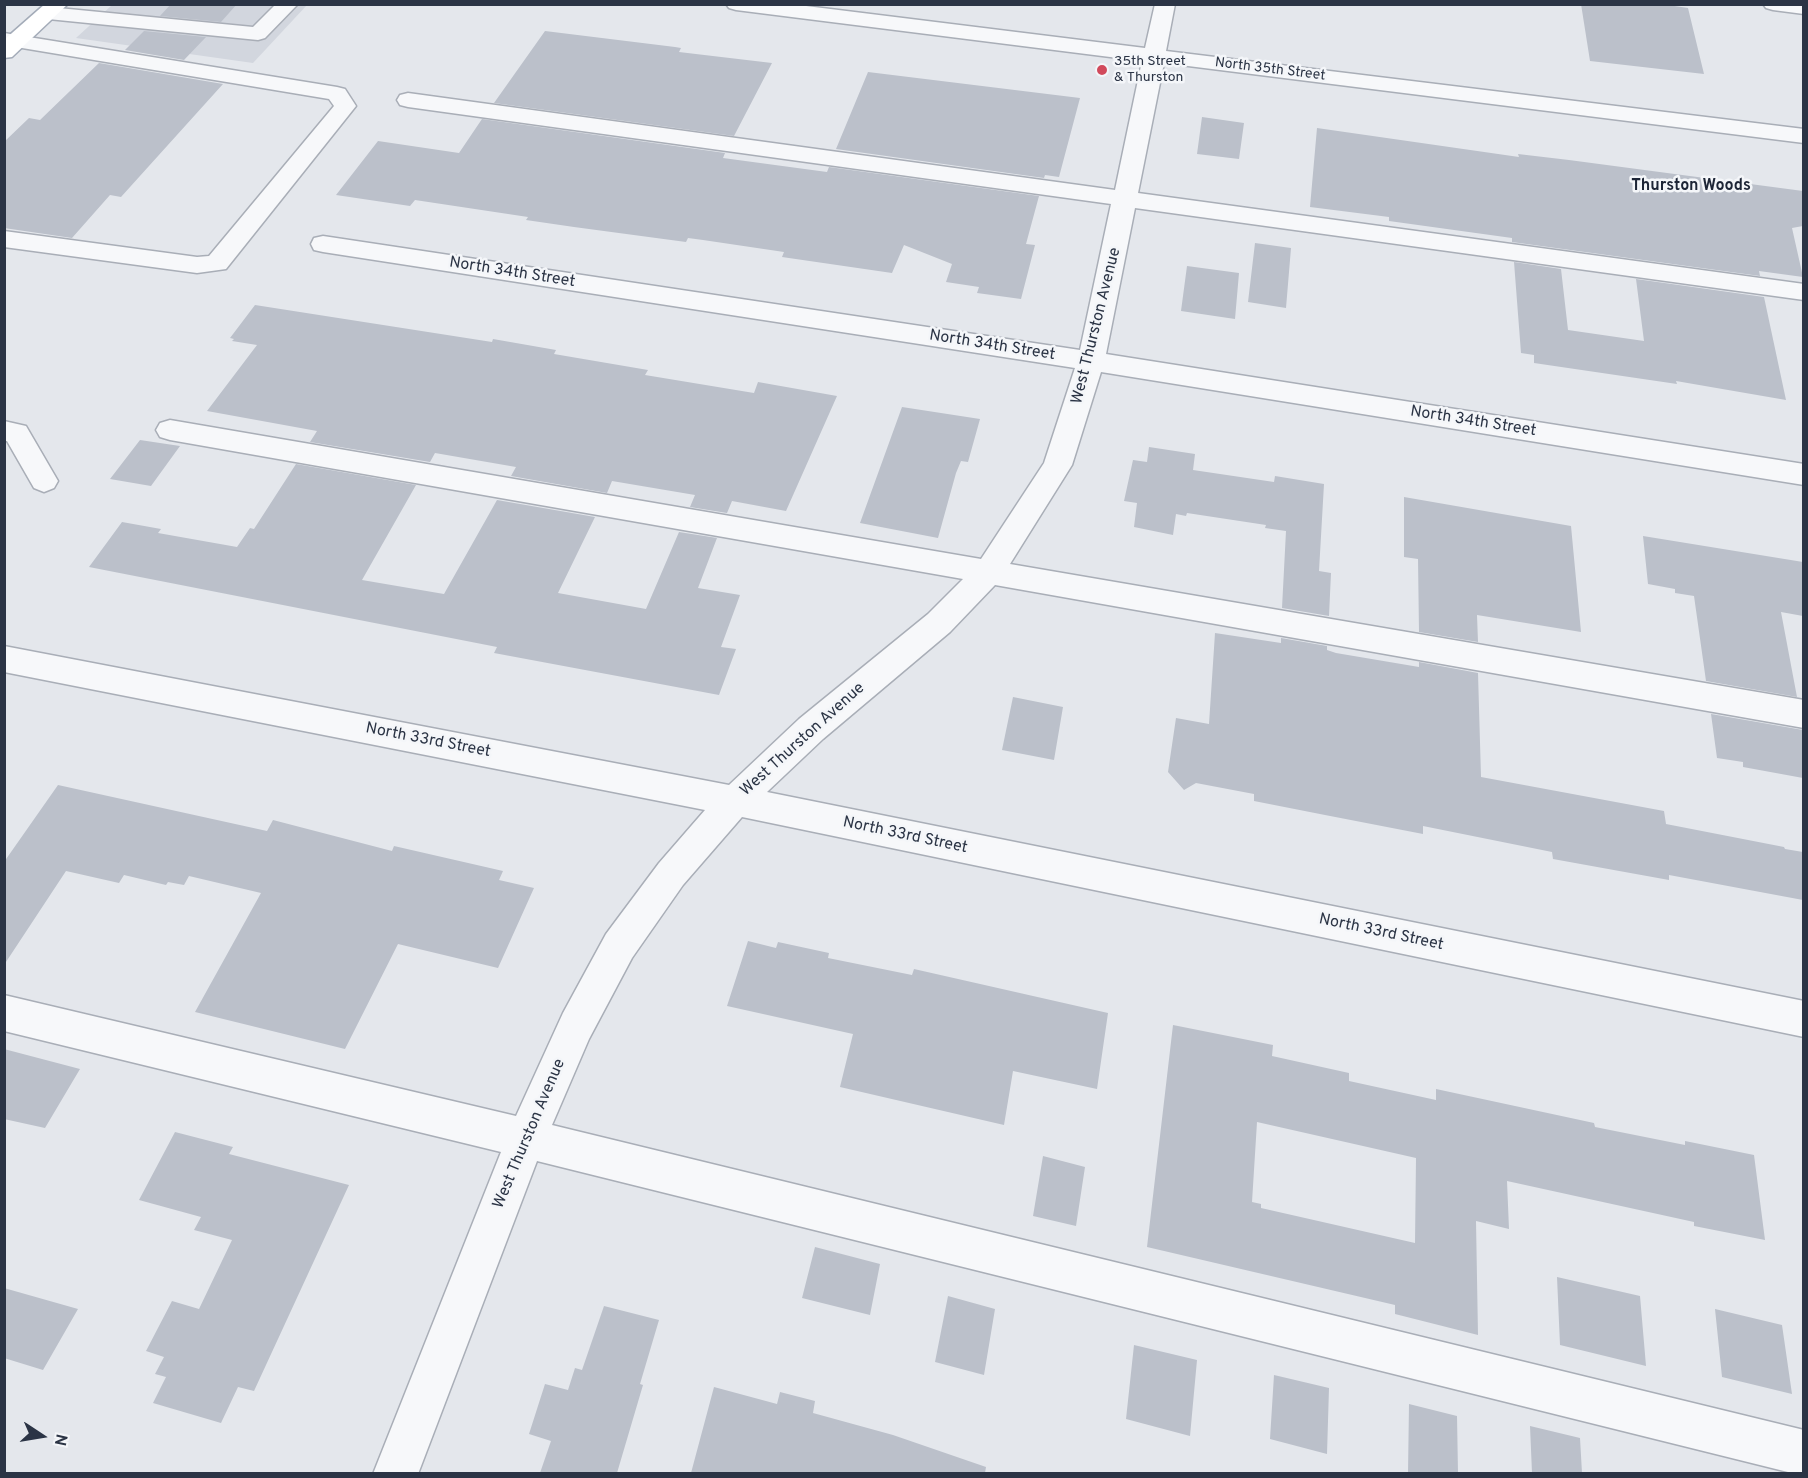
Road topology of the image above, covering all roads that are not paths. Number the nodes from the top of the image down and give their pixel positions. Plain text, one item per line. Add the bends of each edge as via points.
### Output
1 (151, 4) edge
2 (288, 4) edge
3 (736, 4) edge
4 (1165, 4) edge
5 (1773, 4) edge
6 (1803, 8) edge
7 (53, 9) edge
8 (134, 22) junction
9 (9, 44) edge
10 (1155, 56) junction
11 (408, 100) dead end
12 (1803, 136) edge
13 (1126, 200) junction
14 (4, 239) edge
15 (323, 244) dead end
16 (1803, 292) edge
17 (1091, 361) junction
18 (170, 430) dead end
19 (4, 431) edge
20 (1803, 475) edge
21 (44, 481) dead end
22 (989, 572) junction
23 (4, 659) edge
24 (1803, 714) edge
25 (735, 801) junction
26 (4, 1013) edge
27 (1803, 1019) edge
28 (526, 1138) junction
29 (1803, 1453) edge
30 (395, 1473) edge

1 - 8 street
2 - 8 street via 258,34
3 - 10 street, North 35th Street
4 - 10 street, West Thurston Avenue
5 - 6 street
7 - 8 street
7 - 9 main road
9 - 14 street via 338,94 345,106 217,263 197,265
10 - 12 street, North 35th Street
10 - 13 street, West Thurston Avenue
11 - 13 street
13 - 16 street
13 - 17 street, West Thurston Avenue
15 - 17 street, North 34th Street
17 - 20 street, North 34th Street
17 - 22 street, West Thurston Avenue via 1058,465
18 - 22 street
19 - 21 street via 16,433
22 - 24 street
22 - 25 street, West Thurston Avenue via 939,623 811,729
23 - 25 street, North 33rd Street
25 - 27 street, North 33rd Street
25 - 28 street, West Thurston Avenue via 671,874 619,946 576,1026
26 - 28 street
28 - 29 street
28 - 30 street, West Thurston Avenue

